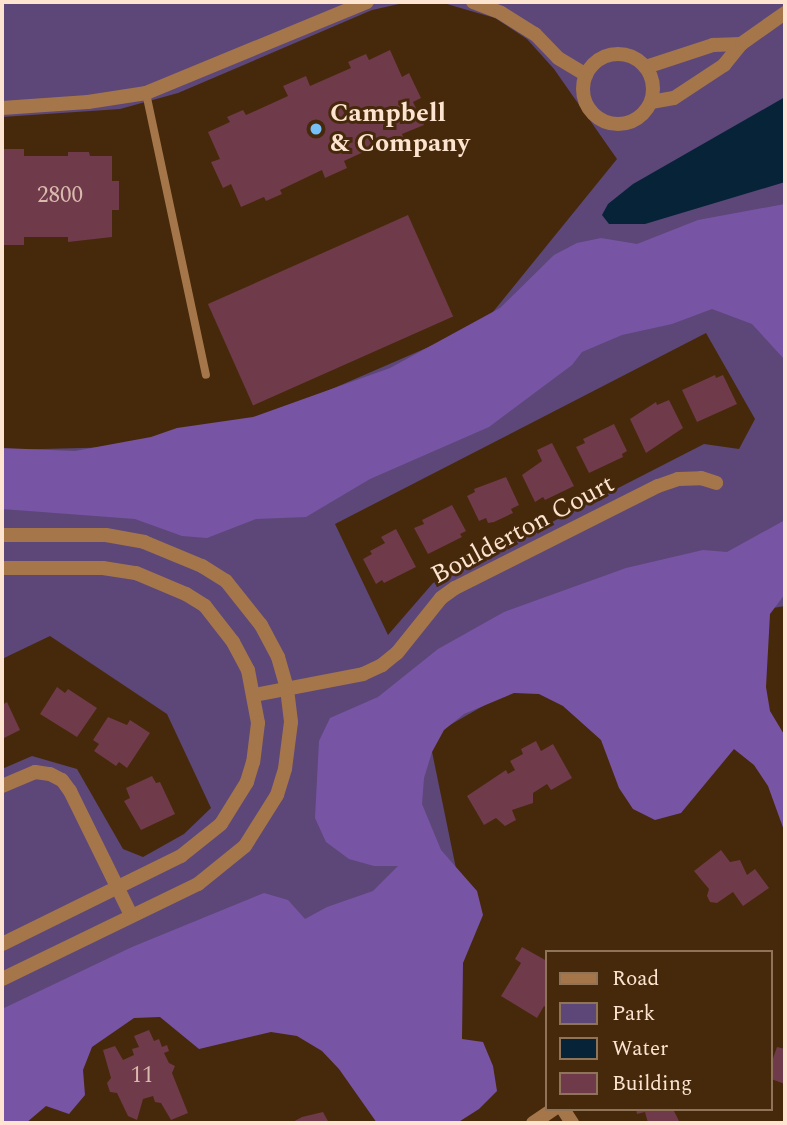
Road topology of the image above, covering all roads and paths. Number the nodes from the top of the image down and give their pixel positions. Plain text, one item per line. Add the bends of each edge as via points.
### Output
1 (367, 2) edge
2 (473, 2) edge
3 (785, 13) edge
4 (741, 44) junction
5 (646, 67) junction
6 (586, 75) junction
7 (146, 93) junction
8 (651, 102) junction
9 (2, 108) edge
10 (206, 375) dead end
11 (716, 483) dead end
12 (2, 535) edge
13 (2, 568) edge
14 (287, 689) junction
15 (255, 695) junction
16 (2, 786) edge
17 (117, 887) junction
18 (131, 915) junction
19 (2, 944) edge
20 (2, 979) edge
21 (551, 1111) edge
22 (533, 1123) edge

1 - 7 street
2 - 6 street via 535,34 558,58
3 - 4 street
4 - 5 street via 713,45
4 - 8 street via 724,65 674,98
5 - 6 street via 626,55 614,54 593,65
5 - 8 street via 653,84
6 - 8 street via 584,98 605,122 627,123 645,112
7 - 9 street
7 - 10 lane
11 - 14 street, Boulderton Court via 678,479 658,486 455,588 382,665 363,674
12 - 14 street via 106,535 154,545 202,566 226,582 256,617 278,657
13 - 15 street via 136,573 186,594 219,621 248,670
14 - 15 street, Boulderton Court
14 - 18 street via 291,722 285,769 262,822 245,846 198,884
15 - 17 street via 258,723 253,762 247,782 221,824 181,856
16 - 17 street via 35,772 62,780
17 - 18 street
17 - 19 street
18 - 20 street
21 - 22 street

